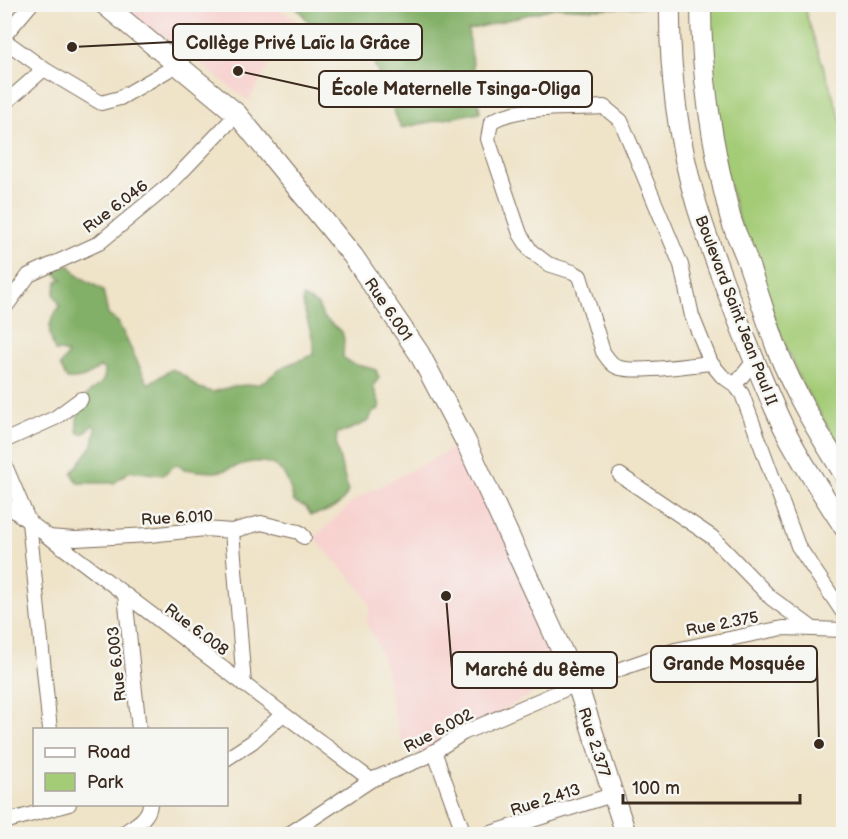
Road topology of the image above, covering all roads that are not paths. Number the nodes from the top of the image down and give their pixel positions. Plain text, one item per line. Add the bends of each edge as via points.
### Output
1 (32, 4) edge
2 (104, 4) edge
3 (670, 4) edge
4 (701, 4) edge
5 (4, 38) edge
6 (177, 65) junction
7 (44, 69) junction
8 (4, 104) edge
9 (237, 114) junction
10 (4, 309) edge
11 (754, 361) junction
12 (711, 363) junction
13 (735, 385) junction
14 (81, 399) dead end
15 (4, 441) edge
16 (4, 463) edge
17 (843, 474) edge
18 (620, 475) dead end
19 (4, 503) edge
20 (29, 522) junction
21 (843, 527) edge
22 (232, 531) junction
23 (48, 537) junction
24 (304, 537) dead end
25 (125, 594) junction
26 (843, 614) edge
27 (812, 628) junction
28 (843, 630) edge
29 (577, 684) junction
30 (244, 685) junction
31 (284, 714) junction
32 (50, 728) edge
33 (139, 728) edge
34 (434, 751) junction
35 (228, 758) edge
36 (370, 780) junction
37 (612, 795) junction
38 (58, 806) edge
39 (150, 806) edge
40 (4, 822) edge
41 (122, 834) edge
42 (289, 834) edge
43 (464, 834) edge
44 (488, 834) edge
45 (626, 834) edge

1 - 5 street
2 - 6 main road, Rue 6.001
3 - 11 main road, Boulevard Saint Jean Paul II via 669,48 680,132 696,205
4 - 17 main road, Boulevard Saint Jean Paul II via 704,89 730,217 778,351
5 - 7 street
6 - 7 street via 120,98 101,103
6 - 9 main road, Rue 6.001
7 - 8 street
9 - 10 street, Rue 6.046 via 169,185 99,243 28,275
9 - 29 main road, Rue 6.001 via 353,256 419,353 466,442
11 - 13 street
11 - 21 main road, Boulevard Saint Jean Paul II via 783,426
12 - 12 street via 692,316 681,265 621,121 604,107 520,112 491,122 488,140 520,234 531,251 548,264 580,276 609,362 619,368 634,369
12 - 13 street
13 - 26 street via 742,394 798,546
14 - 15 street via 55,418
16 - 20 street
18 - 27 street via 712,537 771,598
19 - 20 street, Rue 6.008
20 - 23 street, Rue 6.008
20 - 32 street
22 - 23 street, Rue 6.010
22 - 24 street, Rue 6.010 via 261,523
22 - 30 street
23 - 25 street, Rue 6.008
25 - 30 street, Rue 6.008
25 - 33 street, Rue 6.003
27 - 28 street, Rue 2.375
27 - 29 street, Rue 2.375 via 783,628 675,650
29 - 34 street, Rue 6.002 via 463,734
29 - 37 main road, Rue 2.377
30 - 31 street, Rue 6.008
31 - 35 street
31 - 36 street, Rue 6.008
34 - 36 street, Rue 6.002
34 - 43 street
36 - 42 street, Rue 6.002
37 - 44 street, Rue 2.413
37 - 45 main road, Rue 2.377
38 - 40 street
39 - 41 street via 144,818

